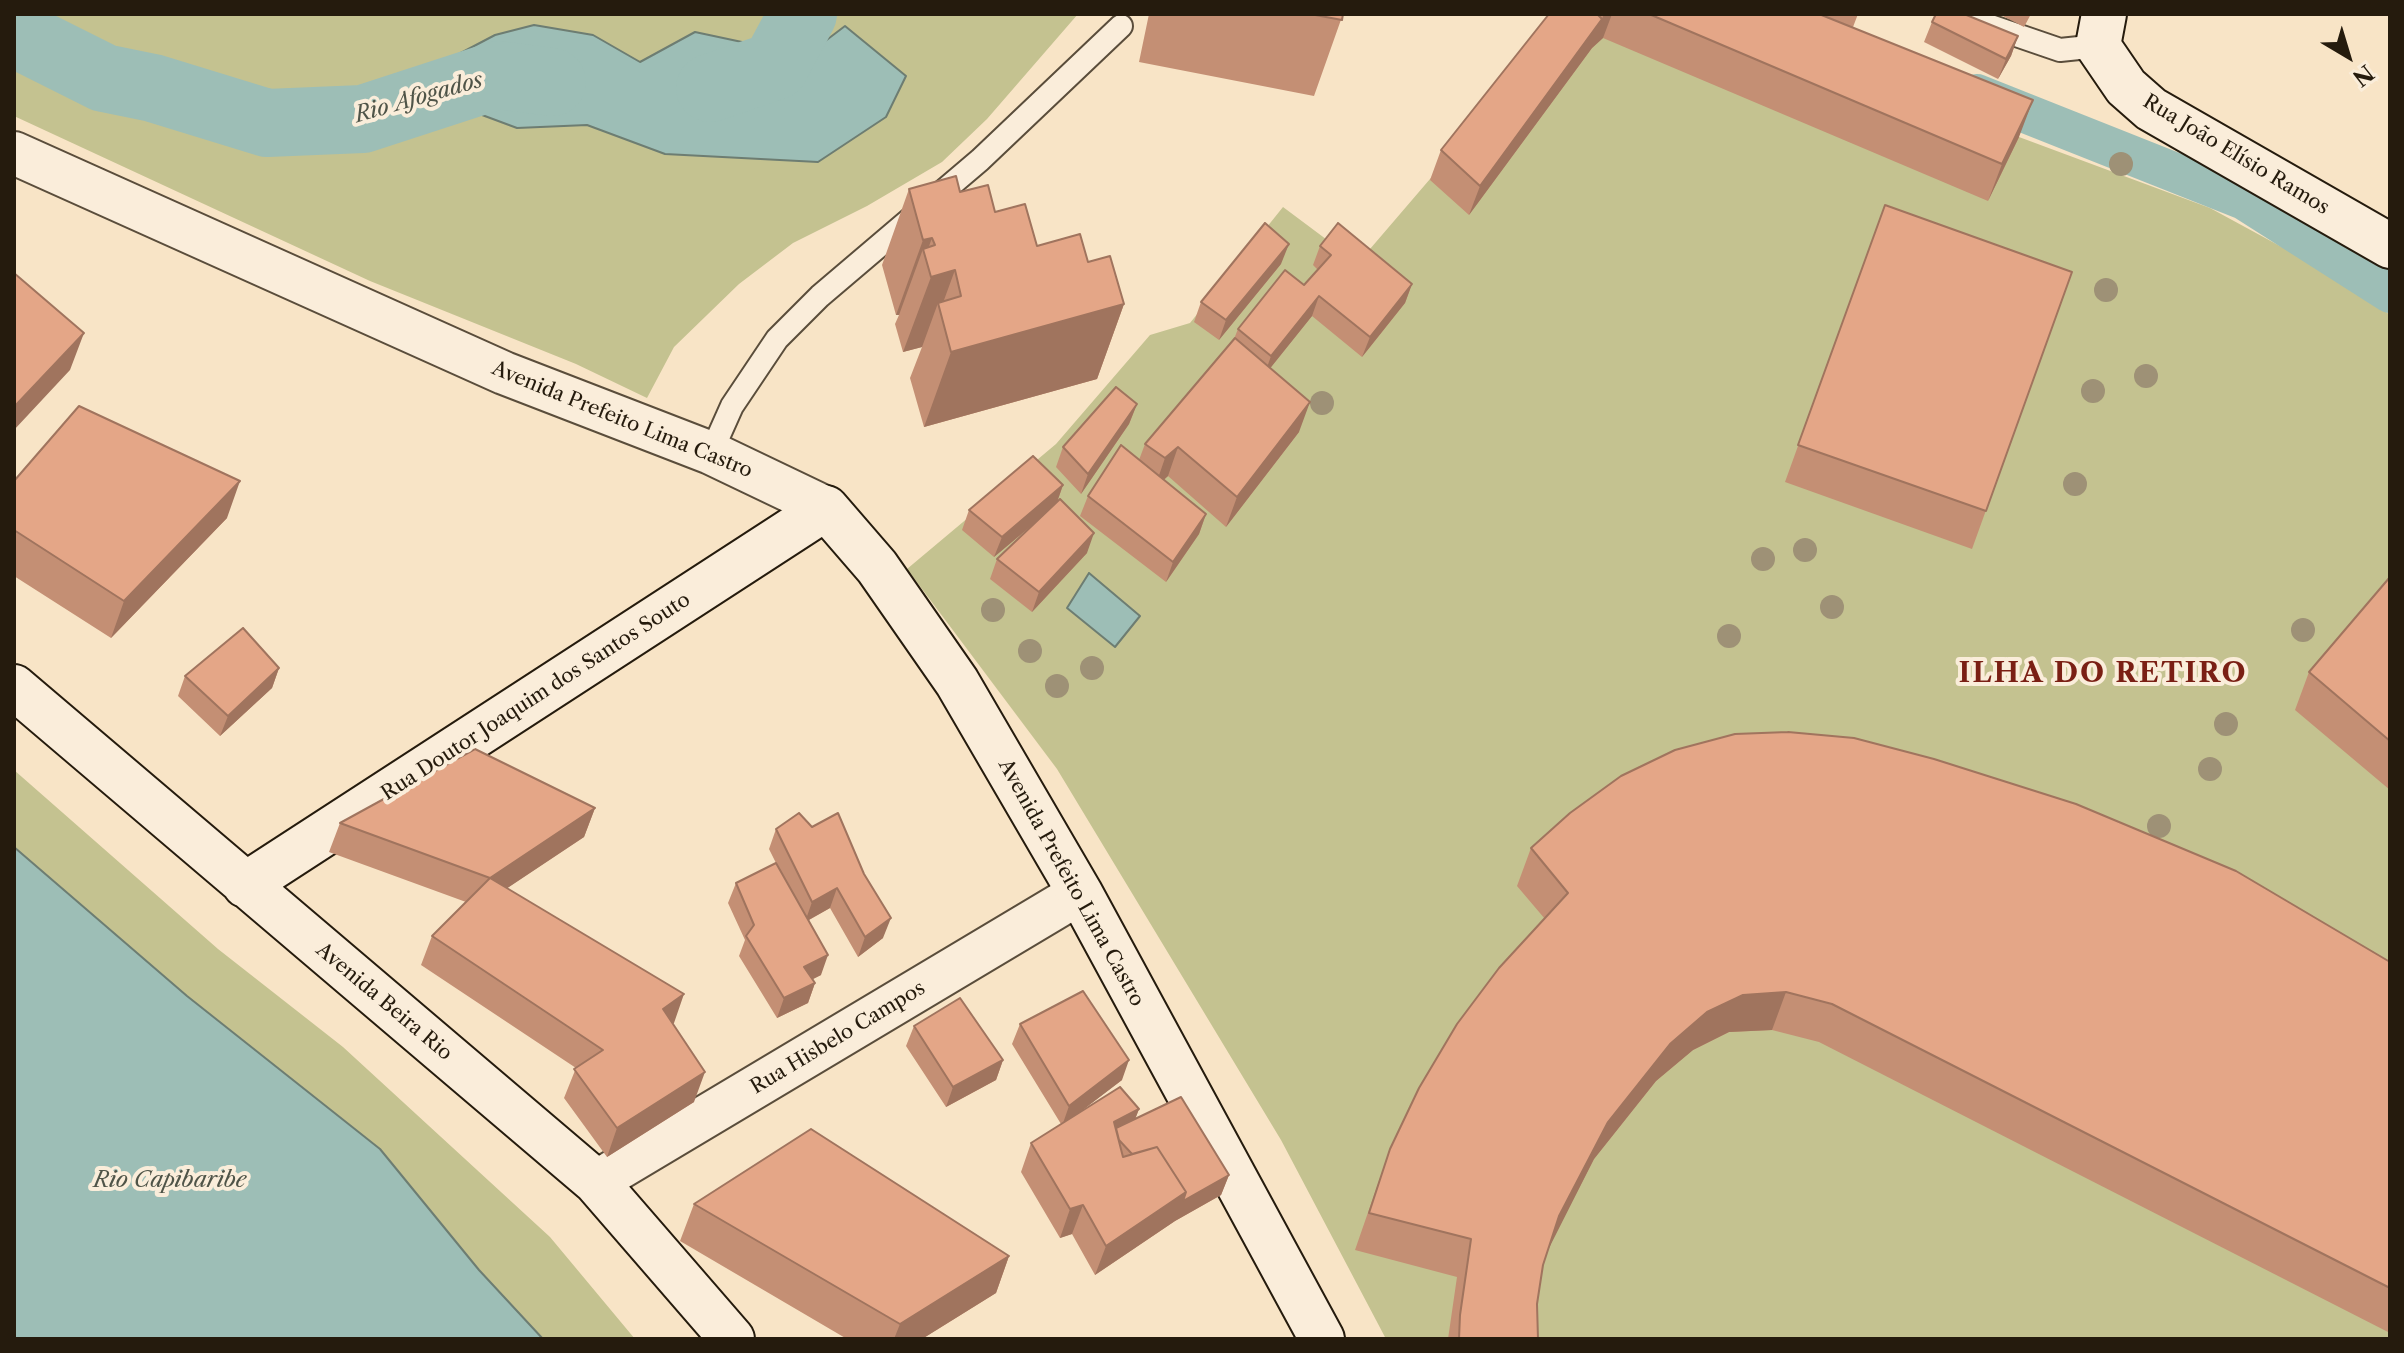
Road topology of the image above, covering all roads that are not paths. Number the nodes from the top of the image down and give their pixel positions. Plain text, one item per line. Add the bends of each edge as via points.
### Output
1 (1955, 14) edge
2 (1121, 26) dead end
3 (2101, 30) edge
4 (14, 153) edge
5 (2390, 246) edge
6 (711, 453) junction
7 (826, 508) junction
8 (14, 687) edge
9 (245, 885) junction
10 (1080, 893) junction
11 (596, 1182) junction
12 (732, 1339) edge
13 (1322, 1339) edge

1 - 3 lane via 2060,50
2 - 6 lane via 980,160 777,339 732,406
3 - 5 street, Rua João Elísio Ramos via 2126,87 2151,109
4 - 6 street, Avenida Prefeito Lima Castro via 504,373
6 - 7 street, Avenida Prefeito Lima Castro
7 - 9 street, Rua Doutor Joaquim dos Santos Souto
7 - 10 street, Avenida Prefeito Lima Castro via 877,567 957,682
8 - 9 street, Avenida Beira Rio
9 - 11 street, Avenida Beira Rio
10 - 11 street, Rua Hisbelo Campos
10 - 13 street, Avenida Prefeito Lima Castro
11 - 12 street, Avenida Beira Rio

